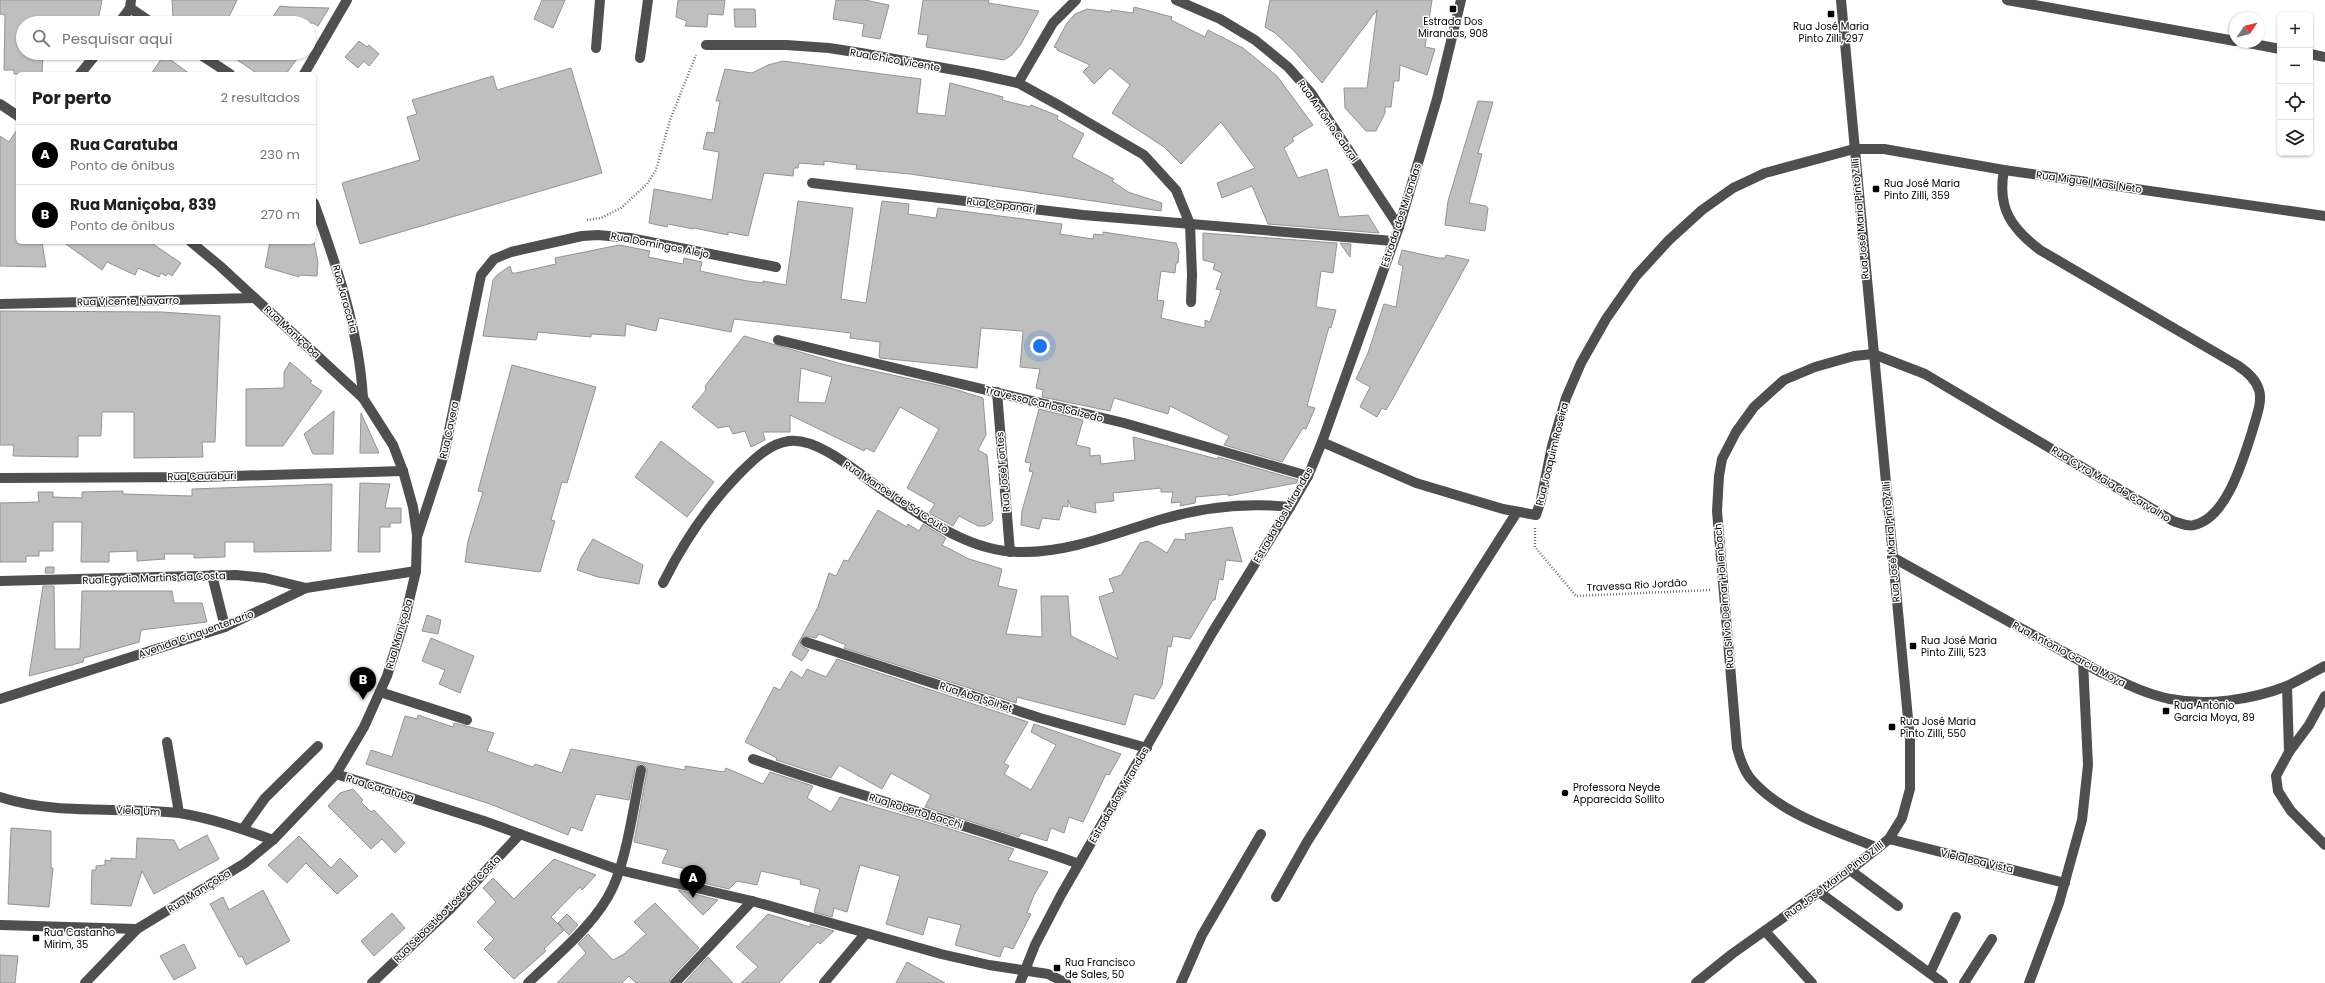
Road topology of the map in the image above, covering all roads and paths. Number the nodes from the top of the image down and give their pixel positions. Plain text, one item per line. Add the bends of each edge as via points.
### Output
1 (347, 0) edge
2 (600, 0) edge
3 (648, 0) edge
4 (1076, 0) edge
5 (1176, 0) edge
6 (1461, 0) edge
7 (1841, 0) edge
8 (2007, 0) edge
9 (130, 4) edge
10 (124, 16) edge
11 (144, 16) edge
12 (2229, 39) edge
13 (706, 45) joint
14 (2265, 46) edge
15 (596, 48) dead end
16 (2277, 48) edge
17 (316, 53) edge
18 (2313, 55) edge
19 (2325, 57) edge
20 (640, 58) dead end
21 (91, 60) edge
22 (209, 60) edge
23 (312, 60) edge
24 (82, 72) edge
25 (227, 72) edge
26 (305, 72) edge
27 (1018, 84) junction
28 (0, 104) edge
29 (16, 115) edge
30 (1854, 149) junction
31 (2004, 170) junction
32 (812, 183) dead end
33 (316, 209) edge
34 (2325, 216) edge
35 (1190, 224) junction
36 (1399, 227) junction
37 (582, 236) junction
38 (1393, 241) junction
39 (193, 244) edge
40 (776, 267) dead end
41 (255, 298) junction
42 (1191, 302) dead end
43 (0, 304) edge
44 (471, 322) joint
45 (778, 340) dead end
46 (1873, 354) junction
47 (997, 392) junction
48 (363, 398) junction
49 (1322, 442) junction
50 (403, 471) junction
51 (1308, 476) junction
52 (0, 478) edge
53 (1290, 507) junction
54 (1517, 512) junction
55 (1536, 515) junction
56 (418, 535) junction
57 (1010, 552) junction
58 (1892, 557) junction
59 (416, 571) junction
60 (212, 575) junction
61 (0, 581) edge
62 (662, 584) dead end
63 (306, 588) junction
64 (1723, 589) junction
65 (224, 626) junction
66 (806, 642) dead end
67 (2082, 662) junction
68 (2325, 666) edge
69 (2286, 686) junction
70 (380, 692) junction
71 (2325, 696) edge
72 (0, 699) edge
73 (468, 720) dead end
74 (167, 742) dead end
75 (318, 746) dead end
76 (1146, 748) junction
77 (2289, 752) junction
78 (752, 760) dead end
79 (641, 770) dead end
80 (336, 774) junction
81 (0, 797) edge
82 (179, 814) junction
83 (243, 830) junction
84 (520, 834) junction
85 (1261, 834) dead end
86 (1889, 839) junction
87 (273, 840) junction
88 (2325, 844) edge
89 (1878, 848) junction
90 (1079, 864) junction
91 (619, 870) junction
92 (1850, 870) junction
93 (2065, 883) junction
94 (1819, 892) junction
95 (1276, 897) dead end
96 (752, 901) junction
97 (1898, 906) dead end
98 (1956, 917) dead end
99 (0, 925) edge
100 (137, 929) junction
101 (1765, 931) junction
102 (865, 934) junction
103 (1992, 939) dead end
104 (1025, 970) junction
105 (1930, 973) junction
106 (85, 983) edge
107 (372, 983) edge
108 (528, 983) edge
109 (675, 983) edge
110 (824, 983) edge
111 (1020, 983) edge
112 (1066, 983) edge
113 (1181, 983) edge
114 (1696, 983) edge
115 (1812, 983) edge
116 (1944, 983) edge
117 (1964, 983) edge
118 (2029, 983) edge

1 - 17 street
2 - 15 street
3 - 20 street
4 - 27 street via 1053,23
5 - 36 street, Rua Antônio Cabral via 1220,19 1255,40 1288,67 1311,93
6 - 36 street, Estrada dos Mirandas via 1437,99
7 - 30 street, Rua José Maria Pinto Zilli
8 - 12 street
9 - 10 street
9 - 11 street
13 - 27 street, Rua Chico Vicente via 830,48 977,74
13 - 37 path via 696,55 670,120 656,170 647,184 621,208 601,218 588,220
14 - 16 street
18 - 19 street
21 - 24 street
22 - 25 street
23 - 26 street
27 - 35 street, Rua Chico Vicente via 1144,155 1176,190
28 - 29 street
30 - 31 street, Rua Miguel Masi Neto via 1884,149
30 - 46 street, Rua José Maria Pinto Zilli
30 - 55 street, Rua Joaquim Roseira via 1765,173 1733,188 1702,210 1669,240 1636,276 1588,350 1566,398
31 - 34 street, Rua Miguel Masi Neto
31 - 46 street, Rua Cyro Maia de Carvalho via 2002,183 2006,213 2021,235 2040,250 2237,365 2254,381 2260,396 2256,418 2238,476 2226,498 2203,521 2194,525 2173,521 1925,374
32 - 35 street, Rua Capanari via 1083,215
33 - 48 street, Rua Jaracatia via 338,270 352,322 361,365
35 - 38 street, Rua Capanari
35 - 42 street, Rua Chico Vicente
36 - 38 street, Estrada dos Mirandas
37 - 40 street, Rua Domingos Alejo via 624,237
37 - 44 street, Rua Domingos Alejo via 511,252 494,259 481,275
38 - 49 street, Estrada dos Mirandas
39 - 41 street, Rua Maniçoba
41 - 43 street, Rua Vicente Navarro
41 - 48 street, Rua Maniçoba
44 - 56 street, Rua Cavera via 444,455
45 - 47 street, Travessa Carlos Salzedo
46 - 58 street, Rua José Maria Pinto Zilli
46 - 64 street, Rua Silvio Delmar Hollenbach via 1854,356 1815,367 1784,380 1754,407 1736,432 1722,459 1716,511
47 - 51 street, Travessa Carlos Salzedo via 1124,423
47 - 57 street, Rua José Fontes
48 - 50 street, Rua Maniçoba via 393,445
49 - 51 street, Estrada dos Mirandas
49 - 54 street, Rua Joaquim Roseira via 1416,484
50 - 52 street, Rua Cauaburi
50 - 56 street, Rua Maniçoba
51 - 53 street, Estrada dos Mirandas
53 - 57 street, Rua Manoel de Sá Couto via 1232,505 1161,520 1062,549
53 - 76 street, Estrada dos Mirandas via 1212,633
54 - 55 street, Rua Joaquim Roseira
54 - 95 street via 1307,842
55 - 64 path, Travessa Rio Jordão via 1535,547 1576,596
56 - 59 street, Rua Maniçoba
57 - 62 street, Rua Manoel de Sá Couto via 974,544 958,536 884,491 824,450 808,443 790,441 764,451 728,486 689,534
58 - 67 street, Rua Antônio Garcia Moya
58 - 86 street, Rua José Maria Pinto Zilli via 1910,740 1910,789 1902,818
59 - 63 street, Avenida Cinquentenario
59 - 70 street, Rua Maniçoba via 405,618
60 - 61 street, Rua Egydio Martins da Costa
60 - 63 street, Rua Egydio Martins da Costa via 266,578
60 - 65 street
63 - 65 street, Avenida Cinquentenario
64 - 89 street, Rua Silvio Delmar Hollenbach via 1737,748 1746,772 1761,790 1787,809
65 - 72 street, Avenida Cinquentenario
66 - 76 street, Rua Aba Soihet via 1040,718
67 - 69 street, Rua Antônio Garcia Moya via 2135,688 2170,699 2207,702 2249,697
67 - 93 street via 2087,789 2082,820
68 - 69 street, Rua Antônio Garcia Moya
69 - 77 street
70 - 73 street
70 - 80 street, Rua Maniçoba via 364,728
71 - 77 street via 2309,725
74 - 82 street
75 - 83 street via 265,798
76 - 90 street, Estrada dos Mirandas
77 - 88 street via 2276,776 2278,791 2291,811
78 - 90 street, Rua Roberto Bacchi via 820,783 935,816
79 - 91 street
80 - 84 street, Rua Caratuba
80 - 87 street, Rua Maniçoba
81 - 82 street, Viela Um via 63,809
82 - 83 street, Viela Um
83 - 87 street, Viela Um
84 - 91 street, Rua Caratuba
84 - 107 street, Rua Sebastião José da Costa via 451,908
85 - 113 street via 1202,935
86 - 89 street, Rua José Maria Pinto Zilli
86 - 93 street, Viela Boa Vista
87 - 100 street, Rua Maniçoba via 245,862
89 - 92 street, Rua José Maria Pinto Zilli
90 - 104 street, Estrada dos Mirandas via 1045,924
91 - 96 street, Rua Caratuba
91 - 108 street via 613,887 601,907
92 - 94 street, Rua José Maria Pinto Zilli
92 - 97 street
93 - 118 street
94 - 101 street, Rua José Maria Pinto Zilli
94 - 105 street
96 - 102 street, Rua Caratuba
96 - 109 street
98 - 105 street
99 - 100 street
100 - 106 street, Rua Maniçoba
101 - 114 street, Rua José Maria Pinto Zilli
101 - 115 street
102 - 104 street, Rua Caratuba via 989,965
102 - 110 street
103 - 117 street
104 - 111 street, Estrada dos Mirandas
104 - 112 street, Rua Caratuba via 1048,974
105 - 116 street

